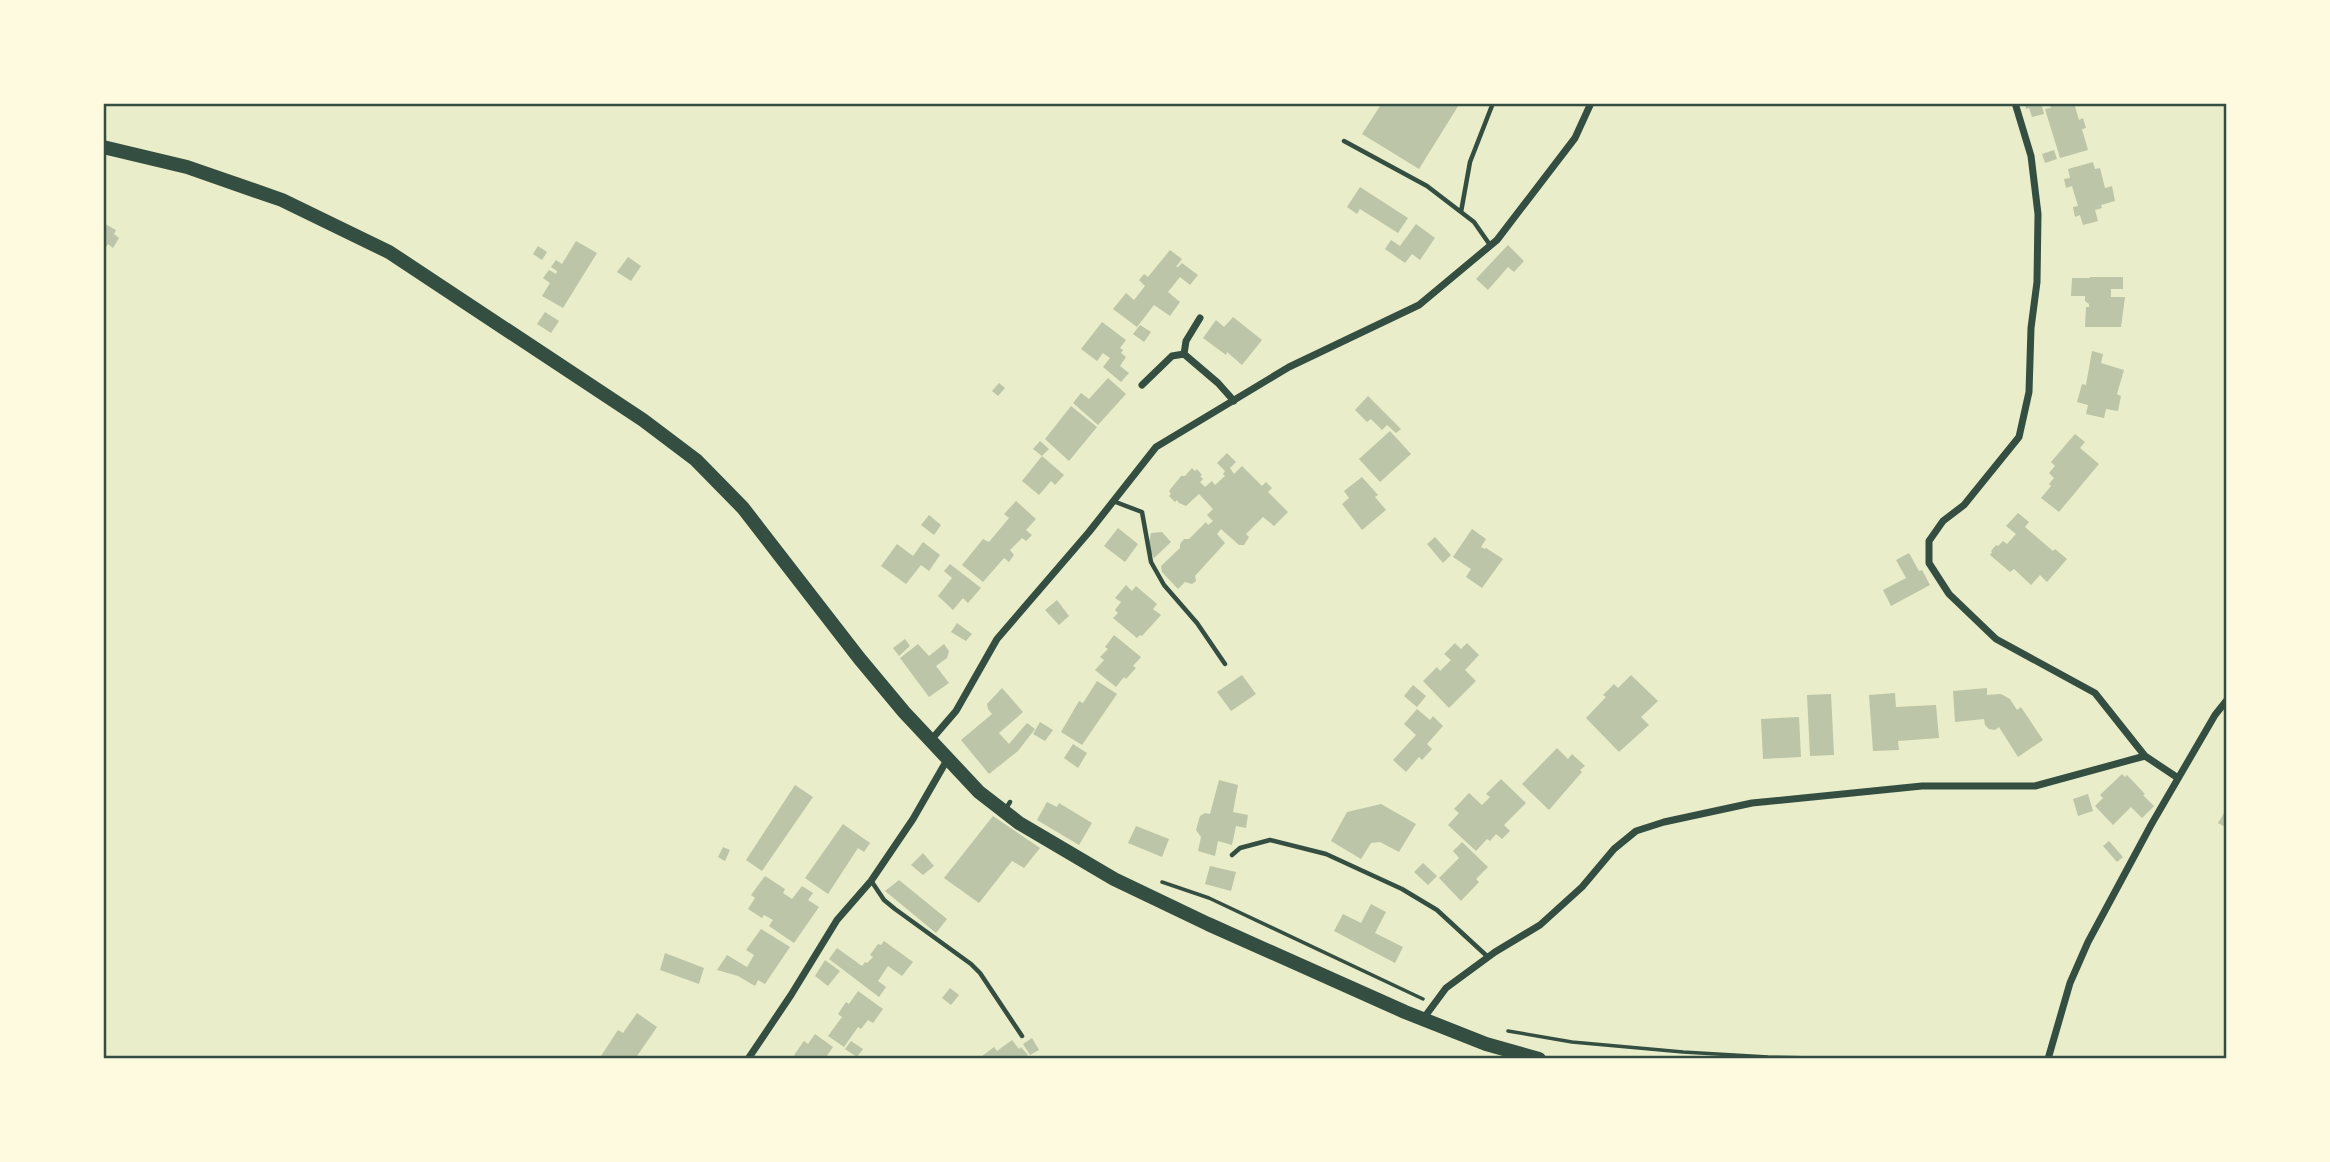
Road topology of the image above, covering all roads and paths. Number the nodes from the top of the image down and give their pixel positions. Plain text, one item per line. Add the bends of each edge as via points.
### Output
1 (1493, 103) edge
2 (1591, 103) edge
3 (2015, 103) edge
4 (1344, 141) dead end
5 (103, 147) edge
6 (1461, 212) junction
7 (1490, 245) junction
8 (1200, 318) dead end
9 (1184, 354) junction
10 (1142, 385) dead end
11 (1234, 401) junction
12 (1113, 501) junction
13 (1225, 664) dead end
14 (2227, 700) edge
15 (930, 741) junction
16 (2144, 756) junction
17 (947, 760) junction
18 (2178, 778) junction
19 (1232, 855) dead end
20 (871, 881) junction
21 (1161, 881) dead end
22 (1489, 957) junction
23 (1435, 1004) junction
24 (1423, 1019) junction
25 (1507, 1031) dead end
26 (1021, 1036) dead end
27 (748, 1059) edge
28 (1539, 1059) edge
29 (1862, 1059) edge
30 (2048, 1059) edge

1 - 6 lane via 1471,162
2 - 7 street via 1575,138
3 - 16 street via 2031,156 2038,214 2029,392 2019,436 1965,505 1943,521 1929,541 1929,563 1949,594 1996,639 2095,694
4 - 6 lane via 1427,186
5 - 15 main road via 187,167 282,200 377,247 643,420 696,460 743,508
6 - 7 lane
7 - 11 street via 1419,305 1289,366
8 - 9 street via 1185,341
9 - 10 street via 1172,356
9 - 11 street
11 - 12 street via 1156,447
12 - 13 lane via 1142,512 1151,562
12 - 15 street via 997,639 956,711
14 - 18 street
15 - 17 main road
16 - 18 street
16 - 22 street via 2035,786 1887,789 1752,803 1664,822 1636,831 1540,925
17 - 20 street
17 - 24 main road via 979,792 1007,806 1019,822 1114,879
18 - 30 street via 2088,942 2070,983
19 - 22 lane via 1240,848 1270,840 1326,854 1437,910
20 - 26 lane via 884,900 980,973
20 - 27 street via 837,920
21 - 23 path via 1209,898
22 - 23 street via 1446,988
23 - 24 street
24 - 28 main road
25 - 29 path via 1683,1052

